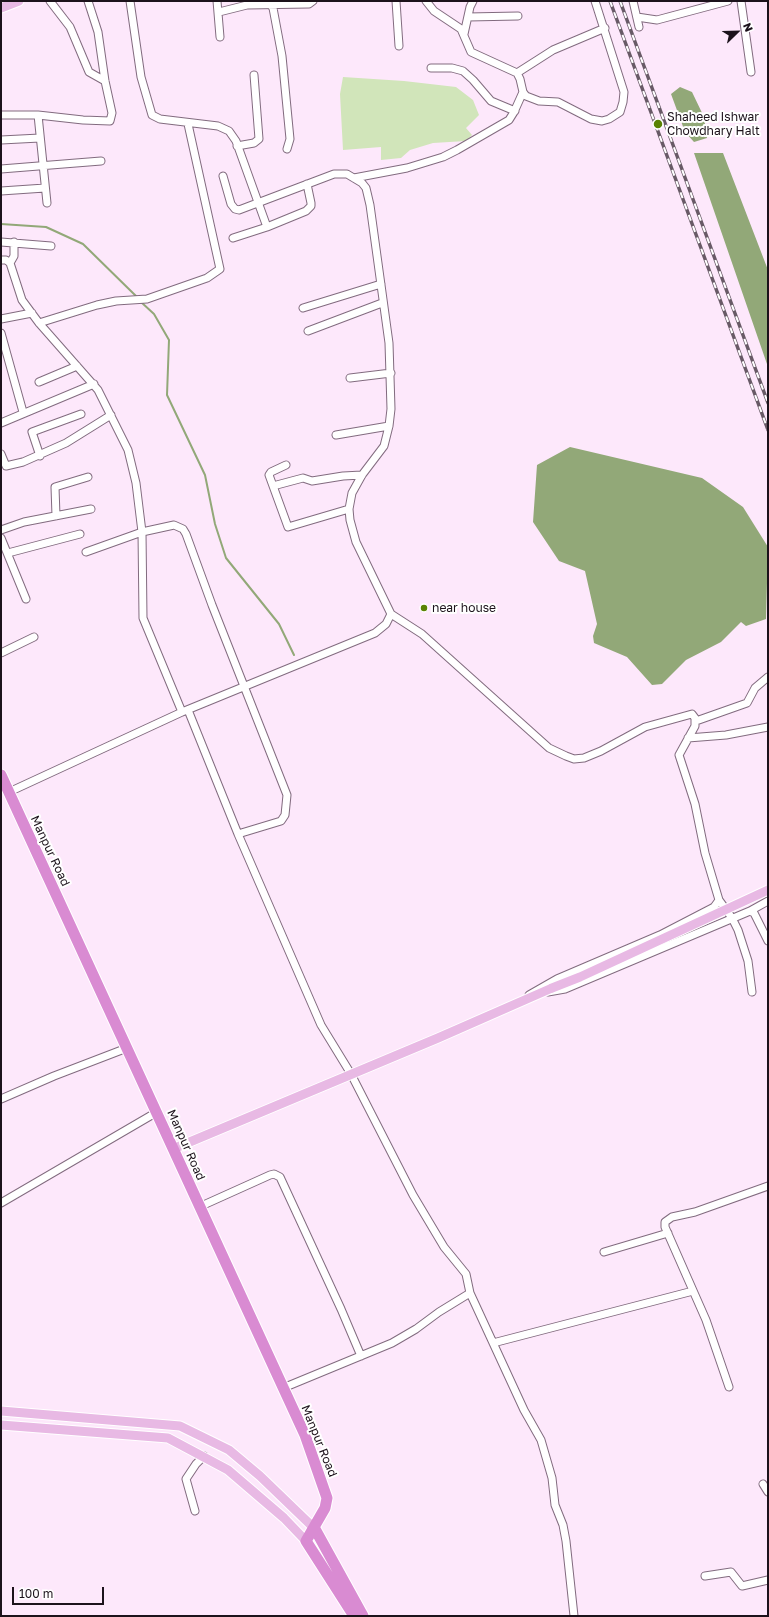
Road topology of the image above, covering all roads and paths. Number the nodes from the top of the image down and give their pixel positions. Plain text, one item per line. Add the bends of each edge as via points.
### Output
1 (19, 1) edge
2 (50, 1) edge
3 (88, 1) edge
4 (130, 1) edge
5 (218, 1) edge
6 (313, 1) edge
7 (396, 1) edge
8 (426, 1) edge
9 (464, 1) edge
10 (474, 1) edge
11 (594, 1) edge
12 (633, 1) edge
13 (728, 1) edge
14 (741, 1) edge
15 (267, 2) edge
16 (247, 3) edge
17 (5, 5) edge
18 (219, 12) junction
19 (468, 14) junction
20 (518, 16) dead end
21 (637, 17) junction
22 (639, 27) dead end
23 (605, 28) junction
24 (464, 34) junction
25 (220, 37) dead end
26 (398, 46) dead end
27 (431, 68) dead end
28 (751, 72) dead end
29 (517, 73) junction
30 (254, 75) dead end
31 (105, 81) junction
32 (523, 92) junction
33 (515, 111) junction
34 (1, 115) edge
35 (38, 115) junction
36 (188, 124) junction
37 (40, 138) junction
38 (1, 140) edge
39 (236, 144) junction
40 (287, 149) dead end
41 (101, 161) dead end
42 (43, 166) junction
43 (1, 168) edge
44 (223, 176) dead end
45 (354, 178) junction
46 (307, 184) junction
47 (45, 188) junction
48 (1, 191) edge
49 (47, 203) dead end
50 (260, 204) junction
51 (267, 227) junction
52 (233, 238) dead end
53 (1, 242) edge
54 (14, 242) junction
55 (51, 246) dead end
56 (1, 260) edge
57 (10, 263) junction
58 (381, 284) junction
59 (382, 303) junction
60 (303, 308) dead end
61 (32, 313) junction
62 (1, 319) edge
63 (39, 324) junction
64 (308, 331) dead end
65 (1, 333) edge
66 (77, 366) junction
67 (391, 373) junction
68 (350, 378) dead end
69 (39, 382) dead end
70 (94, 384) junction
71 (23, 412) junction
72 (81, 414) dead end
73 (111, 415) junction
74 (1, 423) edge
75 (389, 426) junction
76 (336, 434) dead end
77 (1, 454) edge
78 (40, 456) junction
79 (286, 465) dead end
80 (362, 476) junction
81 (88, 477) dead end
82 (273, 486) junction
83 (91, 509) dead end
84 (349, 509) junction
85 (56, 516) junction
86 (1, 530) edge
87 (142, 532) junction
88 (80, 534) dead end
89 (1, 538) edge
90 (86, 552) dead end
91 (8, 553) junction
92 (26, 599) dead end
93 (391, 614) junction
94 (34, 637) dead end
95 (1, 653) edge
96 (768, 678) edge
97 (244, 685) junction
98 (185, 711) junction
99 (696, 721) junction
100 (768, 727) edge
101 (688, 738) junction
102 (1, 775) edge
103 (9, 792) junction
104 (238, 834) junction
105 (768, 890) edge
106 (719, 900) junction
107 (768, 901) edge
108 (750, 911) junction
109 (732, 918) junction
110 (768, 941) edge
111 (548, 990) junction
112 (752, 992) dead end
113 (524, 999) junction
114 (127, 1048) junction
115 (352, 1074) junction
116 (1, 1099) edge
117 (157, 1112) junction
118 (173, 1149) junction
119 (768, 1186) edge
120 (1, 1203) edge
121 (200, 1207) junction
122 (668, 1233) junction
123 (604, 1252) dead end
124 (693, 1291) junction
125 (470, 1293) junction
126 (493, 1343) junction
127 (361, 1356) junction
128 (729, 1387) dead end
129 (283, 1388) junction
130 (1, 1411) edge
131 (1, 1425) edge
132 (204, 1456) junction
133 (763, 1484) dead end
134 (768, 1492) edge
135 (195, 1511) dead end
136 (314, 1529) junction
137 (306, 1541) junction
138 (705, 1576) dead end
139 (768, 1580) edge
140 (354, 1616) edge
141 (363, 1616) edge
142 (574, 1616) edge

1 - 17 main road
2 - 31 street via 70,27 89,72
3 - 31 street via 98,32
4 - 36 street via 141,77 150,112 160,119
5 - 18 street
6 - 15 street via 309,4
7 - 26 street
8 - 24 street via 430,8 459,27
9 - 19 street
10 - 19 street
11 - 23 street
12 - 21 street
13 - 21 street via 658,20
14 - 28 street
15 - 16 street
15 - 40 street via 273,8 282,56 290,139
16 - 18 street
18 - 25 street
19 - 20 street
19 - 24 street
21 - 22 street
23 - 29 street via 553,50
23 - 32 street via 624,92 622,107 615,116 597,121 561,103 532,100
24 - 29 street via 469,48 475,55
27 - 33 street via 463,71 489,99
29 - 32 street
30 - 39 street via 259,139 254,143
31 - 35 street via 112,114 109,121
32 - 33 street
33 - 45 street via 503,124 443,157 408,168
34 - 35 street
35 - 37 street
36 - 39 street via 218,126 229,131
36 - 63 street via 220,269 207,278 147,299 116,301
37 - 38 street
37 - 42 street
39 - 50 street
41 - 42 street
42 - 43 street
42 - 47 street
44 - 50 street via 231,204 235,209
45 - 46 street via 341,173
45 - 58 street via 362,183 368,194
46 - 50 street
46 - 51 street via 312,203 309,209
47 - 48 street
47 - 49 street
50 - 51 street
51 - 52 street
53 - 54 street
54 - 55 street
54 - 57 street via 14,256
56 - 57 street
57 - 61 street via 22,300
58 - 59 street
58 - 60 street
59 - 64 street
59 - 67 street
61 - 62 street
61 - 63 street
63 - 66 street
65 - 71 street
66 - 69 street
66 - 70 street
67 - 68 street
67 - 75 street
70 - 71 street
70 - 73 street
71 - 74 street
72 - 78 street via 32,432
73 - 78 street via 81,435
73 - 87 street via 128,450 136,483
75 - 76 street
75 - 80 street via 380,453
77 - 78 street via 5,464 9,466
79 - 82 street via 269,474
80 - 82 street via 312,481 303,478
80 - 84 street via 352,493
81 - 85 street via 55,487
82 - 84 street via 288,527
83 - 85 street
84 - 93 street via 356,542
85 - 86 street via 24,522
87 - 90 street
87 - 97 street via 174,525 183,529
87 - 98 street via 143,618
88 - 91 street
89 - 91 street
91 - 92 street
93 - 97 street via 386,624 375,633
93 - 99 street via 422,634 548,748 566,756 584,758 601,752 645,727 692,714
94 - 95 street
96 - 99 street via 755,688 746,704
97 - 98 street
97 - 104 street via 287,795 285,815 281,821
98 - 103 street
98 - 104 street
99 - 101 street
100 - 101 street via 726,736
101 - 106 street via 680,752 680,759 695,804 705,853
102 - 103 highway, Manpur Road
103 - 114 highway, Manpur Road
104 - 115 street via 321,1025
105 - 111 main road, bridge
106 - 109 street
106 - 113 street via 714,907 660,935 557,979
107 - 108 street
108 - 109 street
108 - 110 street via 754,913
109 - 111 street via 566,989
109 - 112 street via 746,952
111 - 113 main road
113 - 115 main road
114 - 116 street
114 - 117 highway, Manpur Road
115 - 118 main road
115 - 125 street via 413,1195 444,1247 466,1274
117 - 118 highway, Manpur Road
117 - 120 street
118 - 121 highway, Manpur Road
119 - 122 street via 669,1218 665,1224
121 - 127 street via 270,1175 280,1177
121 - 129 highway, Manpur Road
122 - 123 street
122 - 124 street
124 - 126 street
124 - 128 street
125 - 126 street
125 - 127 street via 392,1343
126 - 142 street via 524,1410 538,1433 547,1461 555,1505 564,1525
127 - 129 street
129 - 136 highway, Manpur Road via 313,1455 327,1498 325,1508
130 - 136 main road via 180,1426 229,1450 260,1476
131 - 132 main road via 168,1438
132 - 135 street via 186,1478
132 - 137 main road via 228,1470 284,1518
133 - 134 street
136 - 137 highway, Manpur Road
136 - 141 highway
137 - 140 highway
138 - 139 street via 731,1572 739,1584 744,1586

